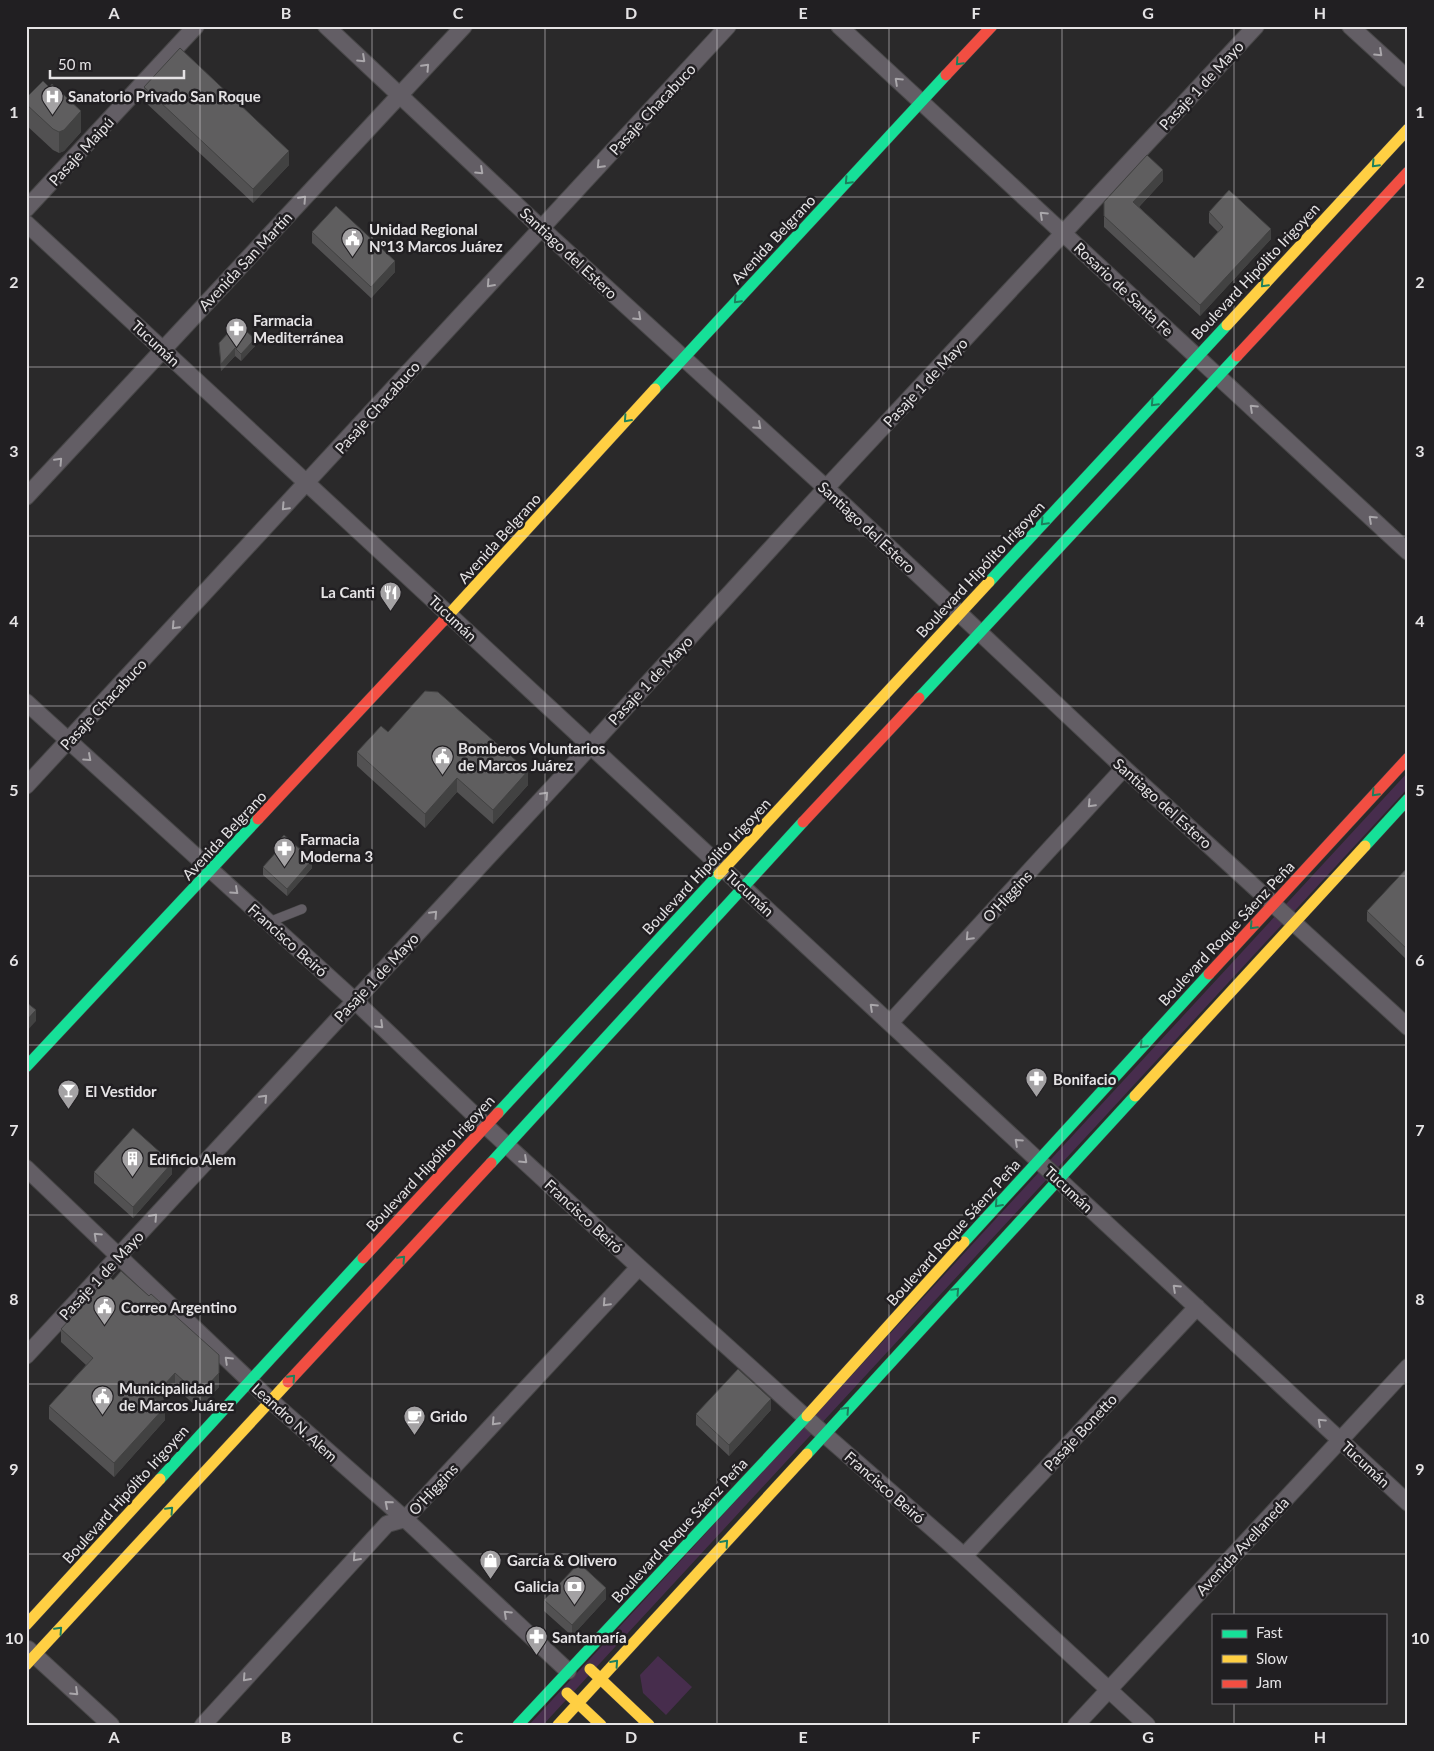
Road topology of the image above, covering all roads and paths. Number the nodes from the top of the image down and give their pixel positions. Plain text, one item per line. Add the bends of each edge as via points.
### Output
1 (196, 26) edge
2 (326, 26) edge
3 (464, 26) edge
4 (728, 26) edge
5 (839, 26) edge
6 (992, 26) edge
7 (1256, 26) edge
8 (1350, 26) edge
9 (1408, 80) edge
10 (400, 95) junction
11 (922, 102) junction
12 (1408, 129) edge
13 (1408, 172) edge
14 (26, 209) edge
15 (26, 223) edge
16 (541, 228) junction
17 (1063, 233) junction
18 (162, 349) junction
19 (1197, 356) junction
20 (682, 358) junction
21 (1218, 376) junction
22 (307, 483) junction
23 (826, 488) junction
24 (26, 497) edge
25 (1408, 552) edge
26 (959, 614) junction
27 (449, 615) junction
28 (980, 633) junction
29 (26, 702) edge
30 (69, 740) junction
31 (590, 745) junction
32 (1408, 758) edge
33 (1124, 768) junction
34 (26, 786) edge
35 (1408, 800) edge
36 (724, 869) junction
37 (212, 870) junction
38 (743, 887) junction
39 (1273, 904) junction
40 (302, 909) dead end
41 (269, 922) junction
42 (1294, 923) junction
43 (354, 1000) junction
44 (890, 1023) junction
45 (1408, 1028) edge
46 (26, 1068) edge
47 (486, 1126) junction
48 (508, 1145) junction
49 (1038, 1160) junction
50 (26, 1168) edge
51 (1059, 1180) junction
52 (119, 1256) junction
53 (639, 1267) junction
54 (1197, 1307) junction
55 (26, 1356) edge
56 (1408, 1367) edge
57 (250, 1380) junction
58 (271, 1401) junction
59 (806, 1417) junction
60 (824, 1434) junction
61 (1340, 1440) junction
62 (1408, 1503) edge
63 (405, 1519) junction
64 (964, 1556) junction
65 (26, 1625) edge
66 (29, 1656) edge
67 (580, 1659) junction
68 (568, 1671) junction
69 (600, 1680) junction
70 (557, 1684) junction
71 (1109, 1689) junction
72 (579, 1703) junction
73 (110, 1725) edge
74 (203, 1725) edge
75 (518, 1725) edge
76 (558, 1725) edge
77 (602, 1725) edge
78 (649, 1725) edge
79 (1076, 1725) edge
80 (1147, 1725) edge

1 - 14 street, Pasaje Maipú
2 -> 10 street, Santiago del Estero
10 -> 3 street, Avenida San Martín
4 -> 16 street, Pasaje Chacabuco
11 -> 5 street, Rosario de Santa Fe
6 -> 11 street, Avenida Belgrano
7 - 17 street, Pasaje 1 de Mayo
8 -> 9 street
10 -> 16 street, Santiago del Estero
18 -> 10 street, Avenida San Martín
17 -> 11 street, Rosario de Santa Fe
11 -> 20 street, Avenida Belgrano
12 -> 19 street, Boulevard Hipólito Irigoyen
13 - 21 street
15 - 18 street, Tucumán
16 -> 20 street, Santiago del Estero
16 -> 22 street, Pasaje Chacabuco
17 - 19 street, Rosario de Santa Fe
17 - 23 street, Pasaje 1 de Mayo
18 - 22 street, Tucumán
24 -> 18 street, Avenida San Martín
19 - 21 street, Rosario de Santa Fe
19 -> 26 street, Boulevard Hipólito Irigoyen
20 -> 23 street, Santiago del Estero
20 -> 27 street, Avenida Belgrano
25 -> 21 street, Rosario de Santa Fe
21 - 28 street
22 - 27 street, Tucumán
22 -> 30 street, Pasaje Chacabuco
23 - 26 street, Santiago del Estero
23 - 31 street, Pasaje 1 de Mayo
26 - 28 street, Santiago del Estero
26 - 36 street, Boulevard Hipólito Irigoyen
27 - 31 street, Tucumán
27 - 37 street, Avenida Belgrano
28 - 33 street, Santiago del Estero
28 - 38 street
29 - 30 street, Francisco Beiró
30 - 34 street, Pasaje Chacabuco
30 -> 37 street, Francisco Beiró
31 - 36 street, Tucumán
43 -> 31 street, Pasaje 1 de Mayo
32 -> 39 street, Boulevard Roque Sáenz Peña
33 - 39 street, Santiago del Estero
33 -> 44 street, O'Higgins
35 - 42 street
36 - 38 street, Tucumán
36 - 47 street, Boulevard Hipólito Irigoyen
37 -> 41 street, Francisco Beiró
37 - 46 street, Avenida Belgrano
44 -> 38 street, Tucumán
38 - 48 street
39 - 42 street, Santiago del Estero
39 -> 49 street, Boulevard Roque Sáenz Peña
40 - 41 lane
41 - 43 street, Francisco Beiró
42 - 45 street, Santiago del Estero
42 - 51 street
43 -> 47 street, Francisco Beiró
52 -> 43 street, Pasaje 1 de Mayo
49 -> 44 street, Tucumán
47 - 48 street, Francisco Beiró
47 - 57 street, Boulevard Hipólito Irigoyen
48 -> 53 street, Francisco Beiró
58 -> 48 street
49 - 51 street, Tucumán
49 -> 59 street, Boulevard Roque Sáenz Peña
52 -> 50 street, Leandro N. Alem
54 -> 51 street, Tucumán
60 -> 51 street
52 - 55 street, Pasaje 1 de Mayo
57 -> 52 street, Leandro N. Alem
53 - 59 street, Francisco Beiró
53 -> 63 street, O'Higgins
61 -> 54 street, Tucumán
54 - 64 street, Pasaje Bonetto
56 - 61 street, Avenida Avellaneda
57 - 58 street, Leandro N. Alem
57 - 65 street, Boulevard Hipólito Irigoyen
63 -> 58 street, Leandro N. Alem
66 -> 58 street
59 - 60 street, Francisco Beiró
59 - 67 street, Boulevard Roque Sáenz Peña
60 - 64 street, Francisco Beiró
69 -> 60 street
61 - 62 street, Tucumán
61 - 71 street, Avenida Avellaneda
68 -> 63 street, Leandro N. Alem
63 -> 74 street, O'Higgins via 387,1524
64 - 71 street, Francisco Beiró
66 -> 73 street
67 - 68 street, Boulevard Roque Sáenz Peña
67 - 69 street
68 - 70 street, Boulevard Roque Sáenz Peña
69 - 72 street
69 - 78 street
70 - 72 street
70 - 75 street, Boulevard Roque Sáenz Peña
71 - 79 street, Avenida Avellaneda
71 - 80 street, Francisco Beiró
72 - 76 street
72 - 77 street

